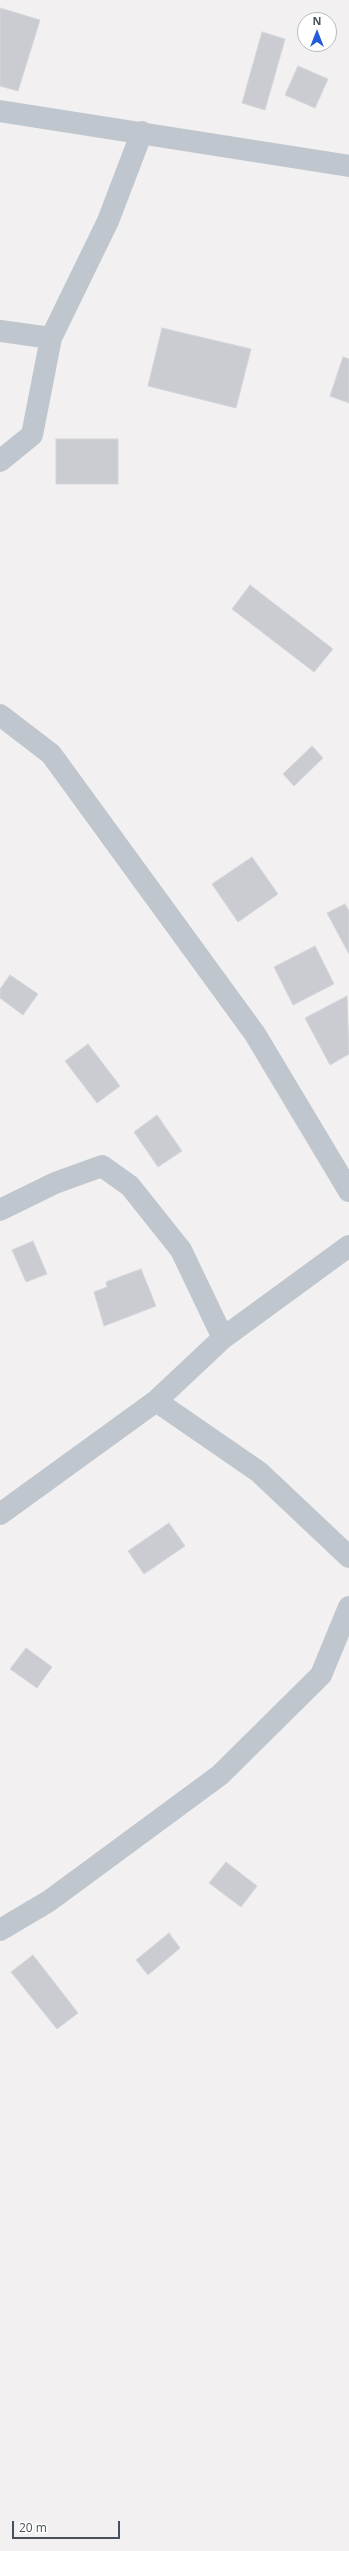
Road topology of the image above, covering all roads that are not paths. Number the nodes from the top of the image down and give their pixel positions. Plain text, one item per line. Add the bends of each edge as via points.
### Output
1 (0, 111) edge
2 (142, 132) junction
3 (349, 166) edge
4 (0, 331) edge
5 (51, 338) junction
6 (0, 461) edge
7 (0, 715) edge
8 (349, 1191) edge
9 (0, 1210) edge
10 (349, 1246) edge
11 (223, 1338) junction
12 (156, 1401) junction
13 (0, 1514) edge
14 (349, 1558) edge
15 (349, 1607) edge
16 (0, 1930) edge

1 - 2 street
2 - 3 street
2 - 5 street via 108,221
4 - 5 street
5 - 6 street via 32,435
7 - 8 street via 51,754 255,1034
9 - 11 street via 55,1183 102,1166 130,1186 181,1250
10 - 11 street
11 - 12 street
12 - 13 street
12 - 14 street via 260,1472
15 - 16 street via 321,1675 220,1775 49,1901

